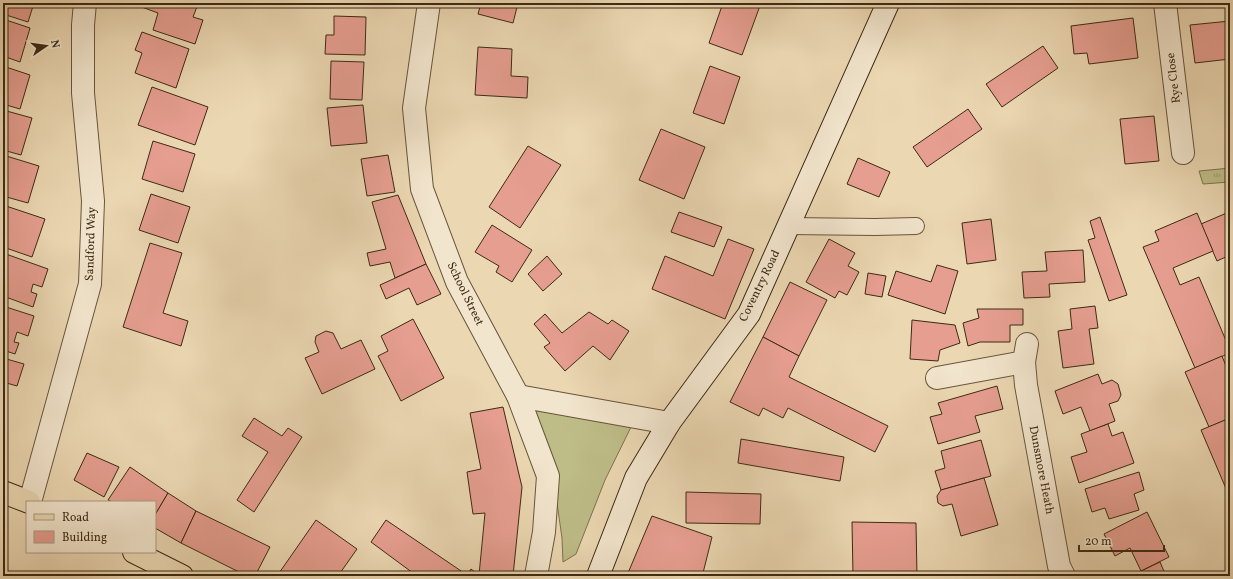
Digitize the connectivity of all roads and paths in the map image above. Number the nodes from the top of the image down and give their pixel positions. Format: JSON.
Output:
{"nodes":[{"id":1,"x":85,"y":3,"type":"edge"},
{"id":2,"x":429,"y":3,"type":"edge"},
{"id":3,"x":888,"y":3,"type":"edge"},
{"id":4,"x":1165,"y":3,"type":"edge"},
{"id":5,"x":1183,"y":153,"type":"dead end"},
{"id":6,"x":788,"y":226,"type":"junction"},
{"id":7,"x":916,"y":226,"type":"dead end"},
{"id":8,"x":937,"y":378,"type":"dead end"},
{"id":9,"x":518,"y":396,"type":"junction"},
{"id":10,"x":669,"y":423,"type":"junction"},
{"id":11,"x":3,"y":492,"type":"edge"},
{"id":12,"x":27,"y":501,"type":"edge"},
{"id":13,"x":30,"y":501,"type":"edge"},
{"id":14,"x":136,"y":553,"type":"edge"},
{"id":15,"x":182,"y":576,"type":"edge"},
{"id":16,"x":536,"y":576,"type":"edge"},
{"id":17,"x":598,"y":576,"type":"edge"},
{"id":18,"x":1064,"y":576,"type":"edge"}],
"edges":[{"from":1,"to":13,"type":"street","name":"Sandford Way"},
{"from":2,"to":9,"type":"street","name":"School Street"},
{"from":3,"to":6,"type":"street","name":"Coventry Road"},
{"from":4,"to":5,"type":"street","name":"Rye Close"},
{"from":6,"to":7,"type":"lane"},
{"from":6,"to":10,"type":"street","name":"Coventry Road"},
{"from":8,"to":18,"type":"street","name":"Dunsmore Heath"},
{"from":9,"to":10,"type":"street"},
{"from":9,"to":16,"type":"street","name":"School Street"},
{"from":10,"to":17,"type":"street","name":"Coventry Road"},
{"from":11,"to":12,"type":"main road"},
{"from":14,"to":15,"type":"main road"}]}
